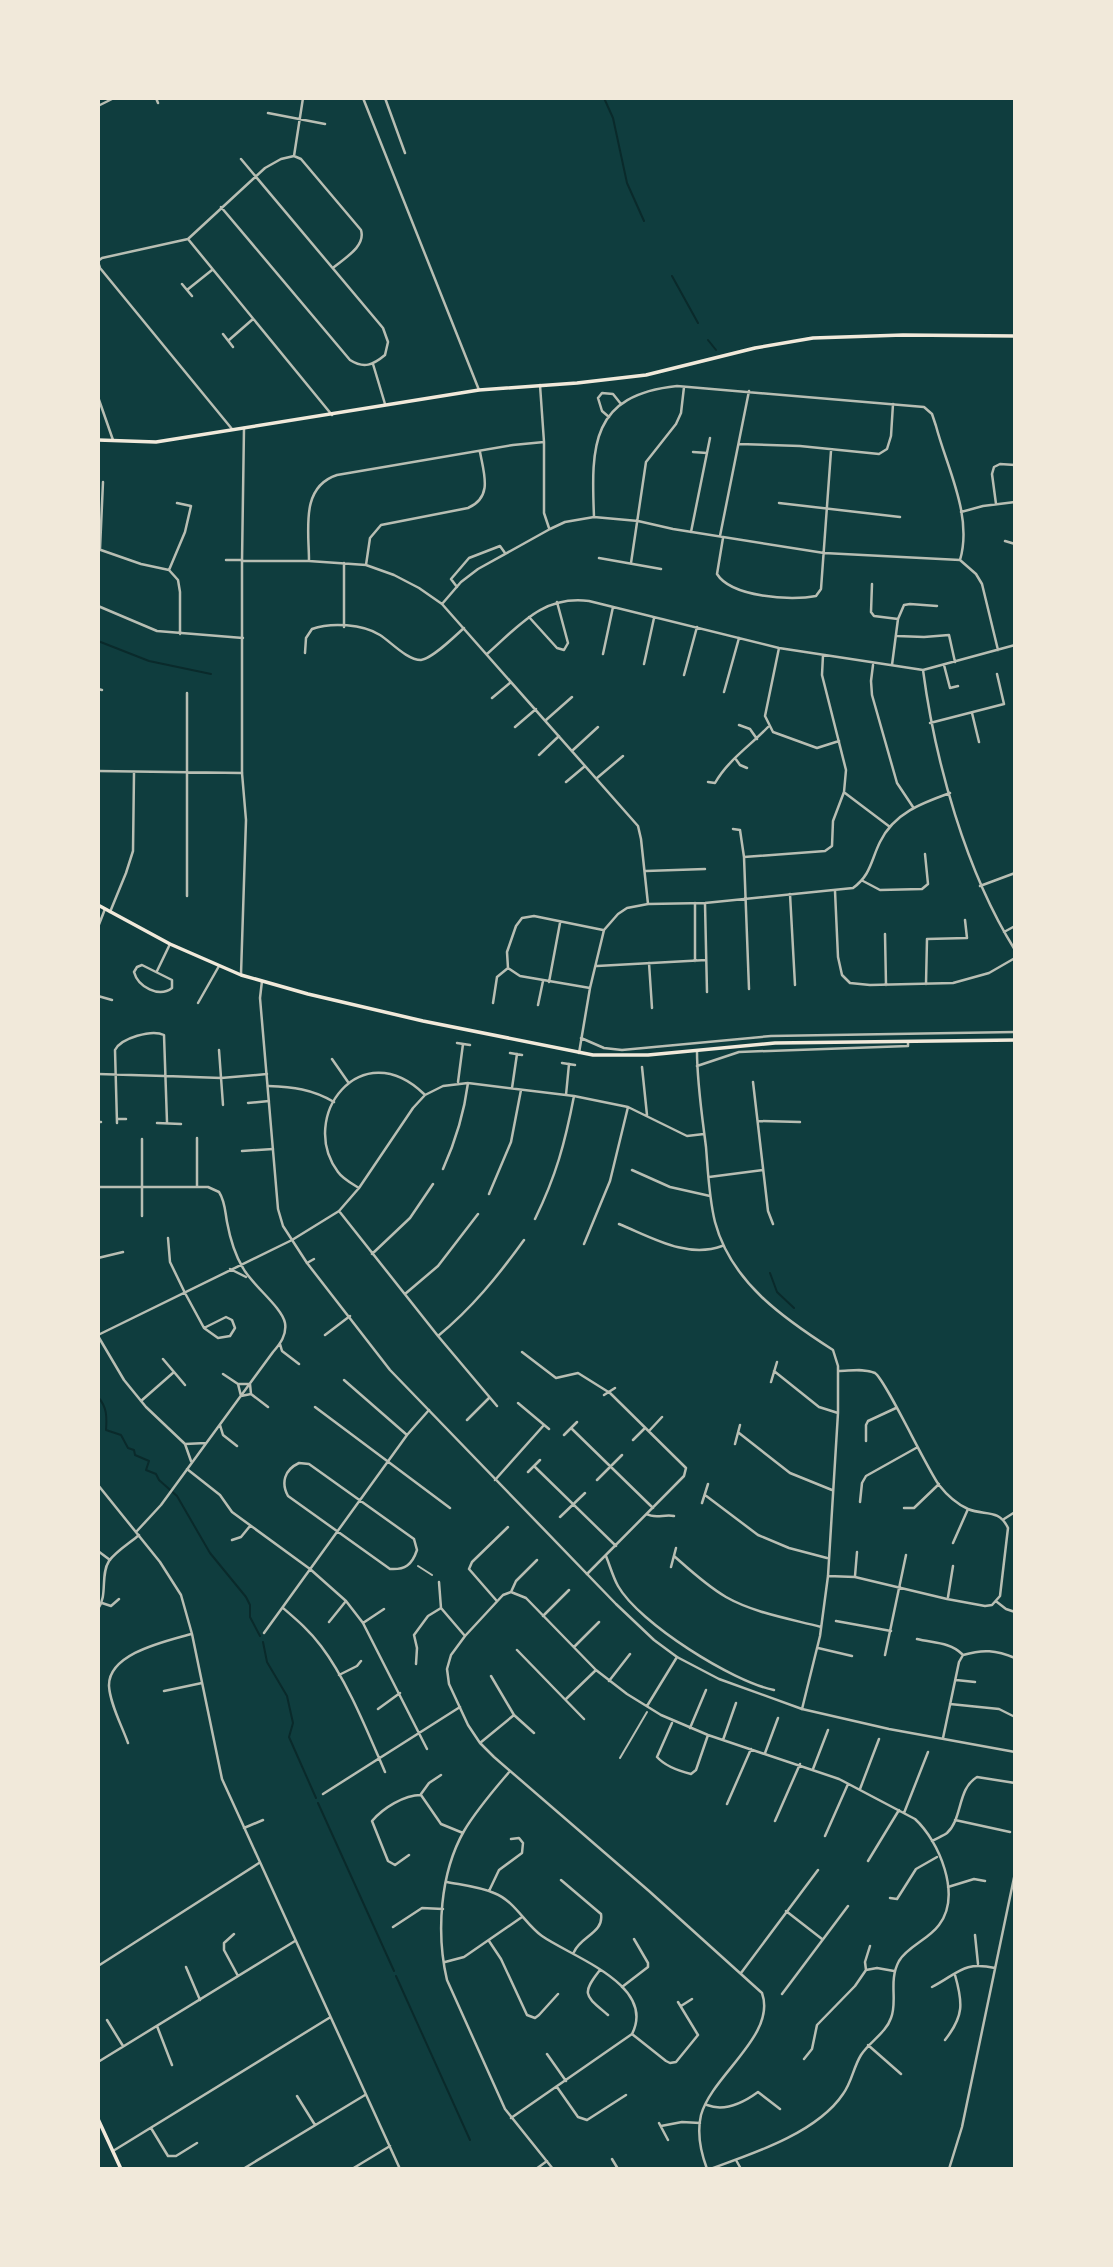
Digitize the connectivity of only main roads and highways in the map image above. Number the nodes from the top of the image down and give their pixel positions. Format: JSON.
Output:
{"nodes":[{"id":1,"x":1015,"y":337,"type":"edge"},
{"id":2,"x":98,"y":440,"type":"edge"},
{"id":3,"x":98,"y":905,"type":"edge"},
{"id":4,"x":1015,"y":1040,"type":"edge"},
{"id":5,"x":98,"y":2119,"type":"edge"},
{"id":6,"x":121,"y":2169,"type":"edge"}],
"edges":[{"from":1,"to":2,"type":"main road"},
{"from":3,"to":4,"type":"main road"},
{"from":5,"to":6,"type":"main road"}]}
